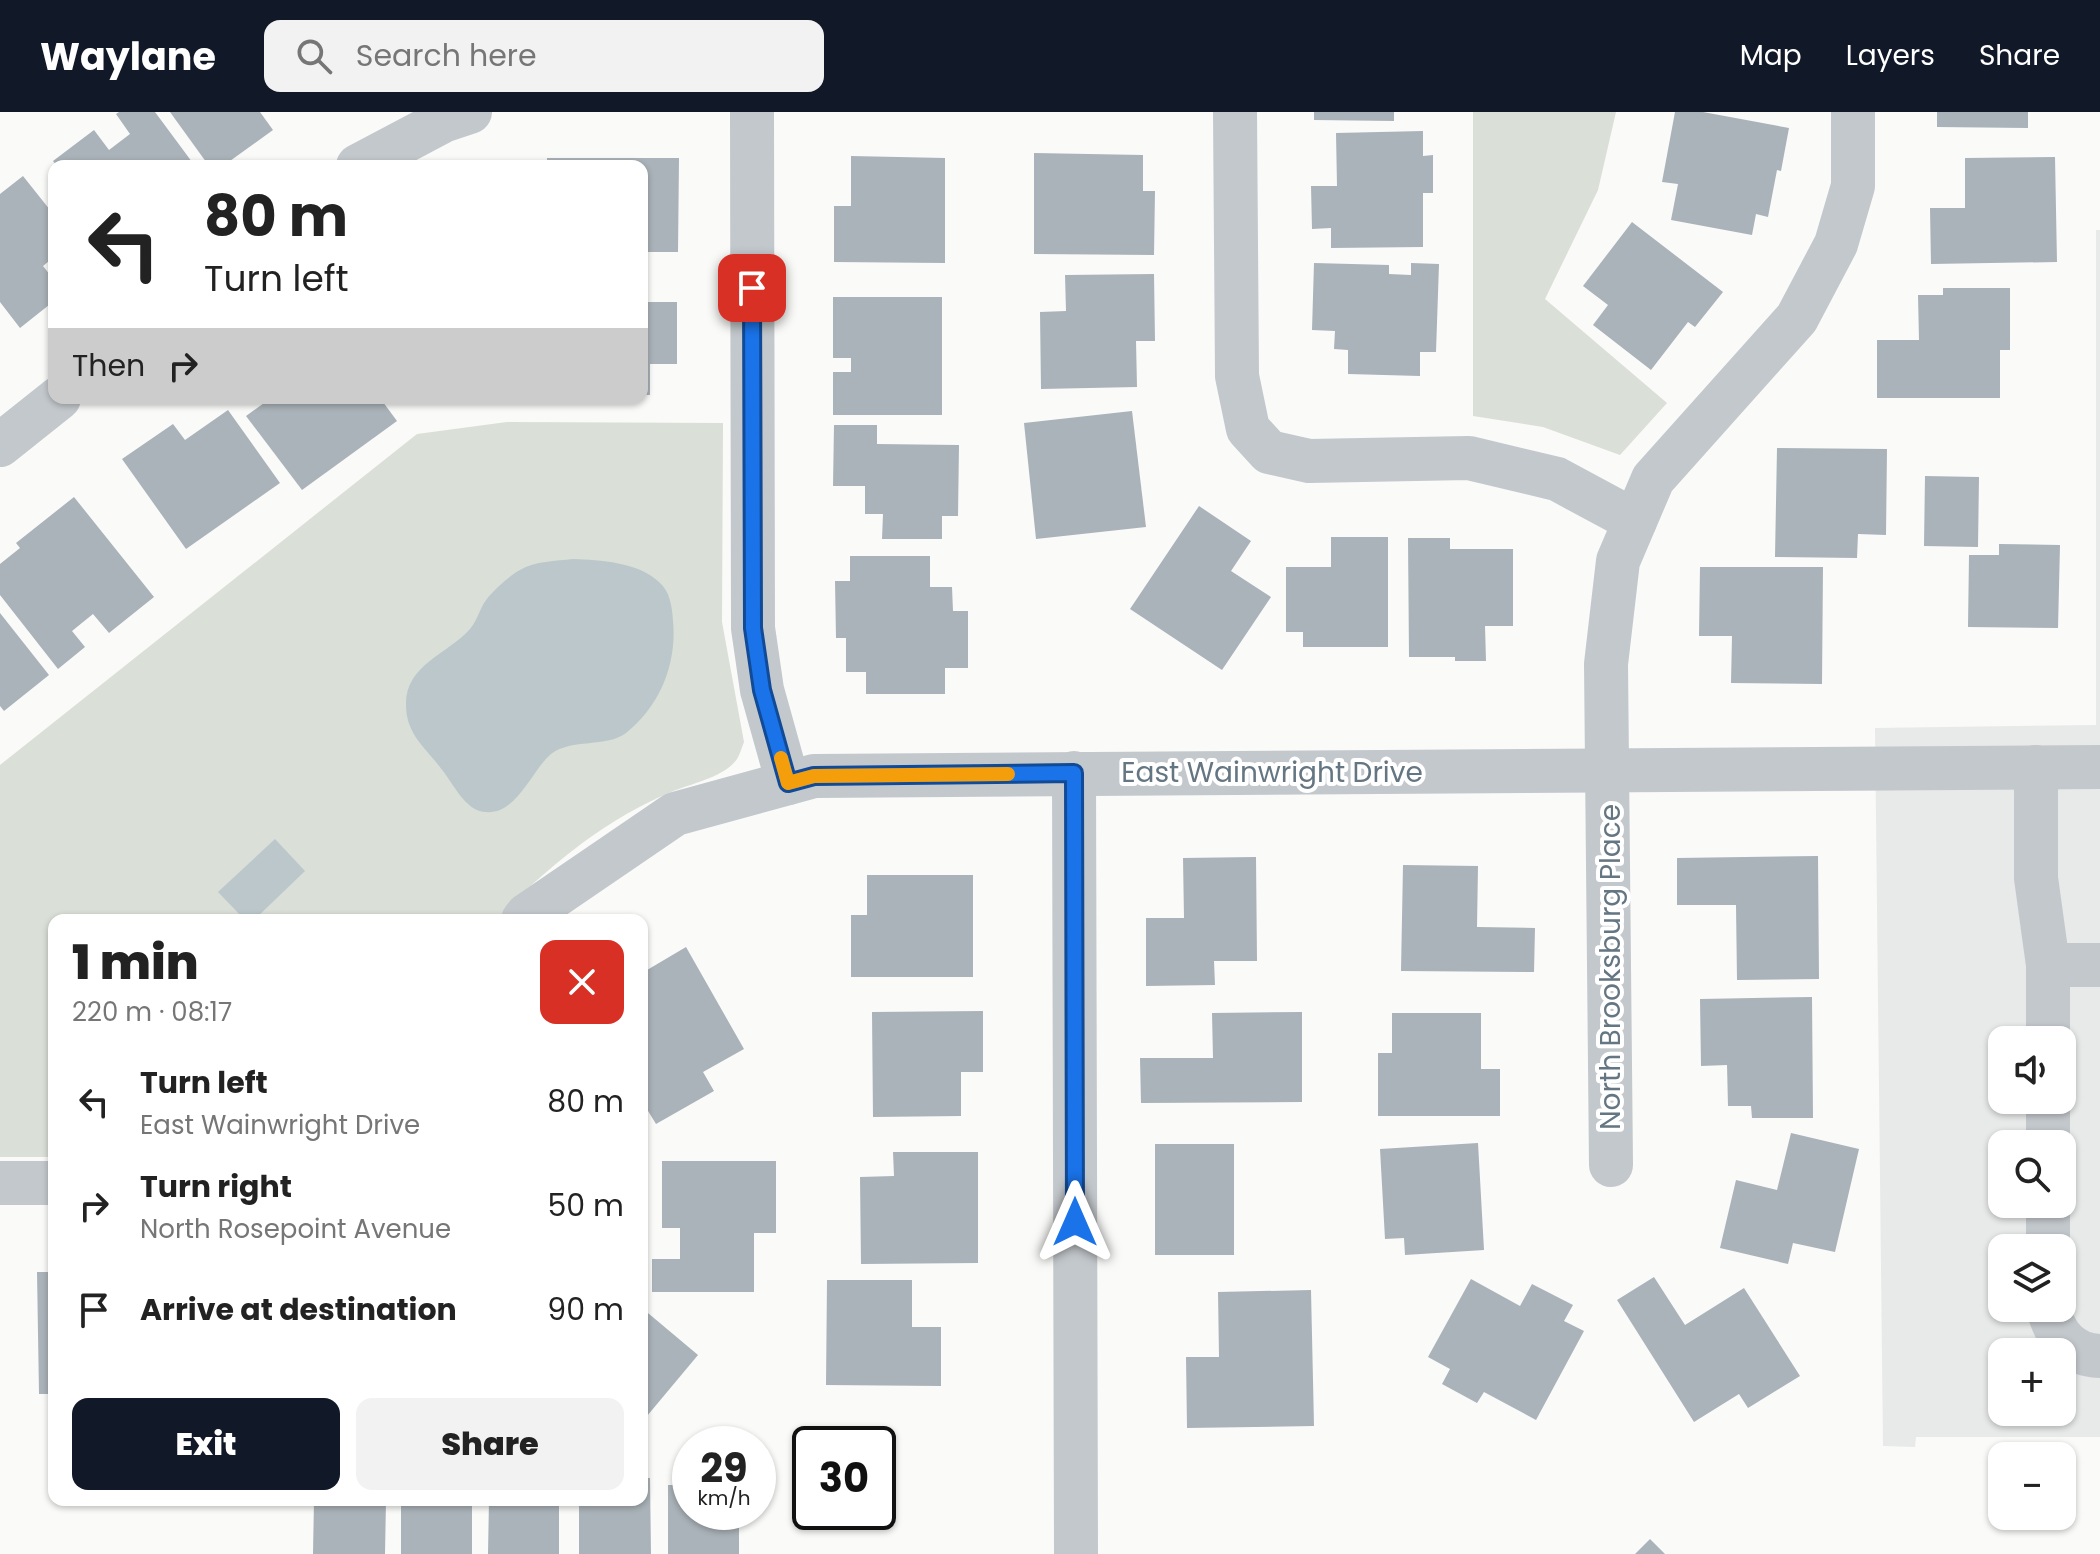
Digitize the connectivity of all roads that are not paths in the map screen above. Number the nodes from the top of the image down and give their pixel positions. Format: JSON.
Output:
{"nodes":[{"id":1,"x":470,"y":112,"type":"edge"},
{"id":2,"x":752,"y":112,"type":"edge"},
{"id":3,"x":1235,"y":112,"type":"edge"},
{"id":4,"x":1853,"y":112,"type":"edge"},
{"id":5,"x":369,"y":160,"type":"edge"},
{"id":6,"x":51,"y":404,"type":"edge"},
{"id":7,"x":0,"y":445,"type":"edge"},
{"id":8,"x":1635,"y":521,"type":"junction"},
{"id":9,"x":2036,"y":767,"type":"junction"},
{"id":10,"x":2100,"y":767,"type":"edge"},
{"id":11,"x":1609,"y":769,"type":"junction"},
{"id":12,"x":1074,"y":773,"type":"junction"},
{"id":13,"x":788,"y":783,"type":"junction"},
{"id":14,"x":532,"y":914,"type":"edge"},
{"id":15,"x":2048,"y":965,"type":"junction"},
{"id":16,"x":2100,"y":965,"type":"edge"},
{"id":17,"x":2048,"y":1026,"type":"edge"},
{"id":18,"x":1611,"y":1165,"type":"dead end"},
{"id":19,"x":0,"y":1183,"type":"edge"},
{"id":20,"x":48,"y":1183,"type":"edge"},
{"id":21,"x":2051,"y":1322,"type":"edge"},
{"id":22,"x":2100,"y":1356,"type":"edge"},
{"id":23,"x":1076,"y":1554,"type":"edge"}],
"edges":[{"from":1,"to":5,"type":"street"},
{"from":2,"to":13,"type":"street"},
{"from":3,"to":8,"type":"street"},
{"from":4,"to":8,"type":"street","name":"North Brooksburg Place"},
{"from":6,"to":7,"type":"street"},
{"from":8,"to":11,"type":"street","name":"North Brooksburg Place"},
{"from":9,"to":10,"type":"street","name":"East Wainwright Drive"},
{"from":9,"to":11,"type":"street","name":"East Wainwright Drive"},
{"from":9,"to":15,"type":"street"},
{"from":11,"to":12,"type":"street","name":"East Wainwright Drive"},
{"from":11,"to":18,"type":"street","name":"North Brooksburg Place"},
{"from":12,"to":13,"type":"street","name":"East Wainwright Drive"},
{"from":12,"to":23,"type":"street"},
{"from":13,"to":14,"type":"street","name":"East Wainwright Drive"},
{"from":15,"to":16,"type":"street"},
{"from":15,"to":17,"type":"street"},
{"from":19,"to":20,"type":"street"},
{"from":21,"to":22,"type":"street"}]}
